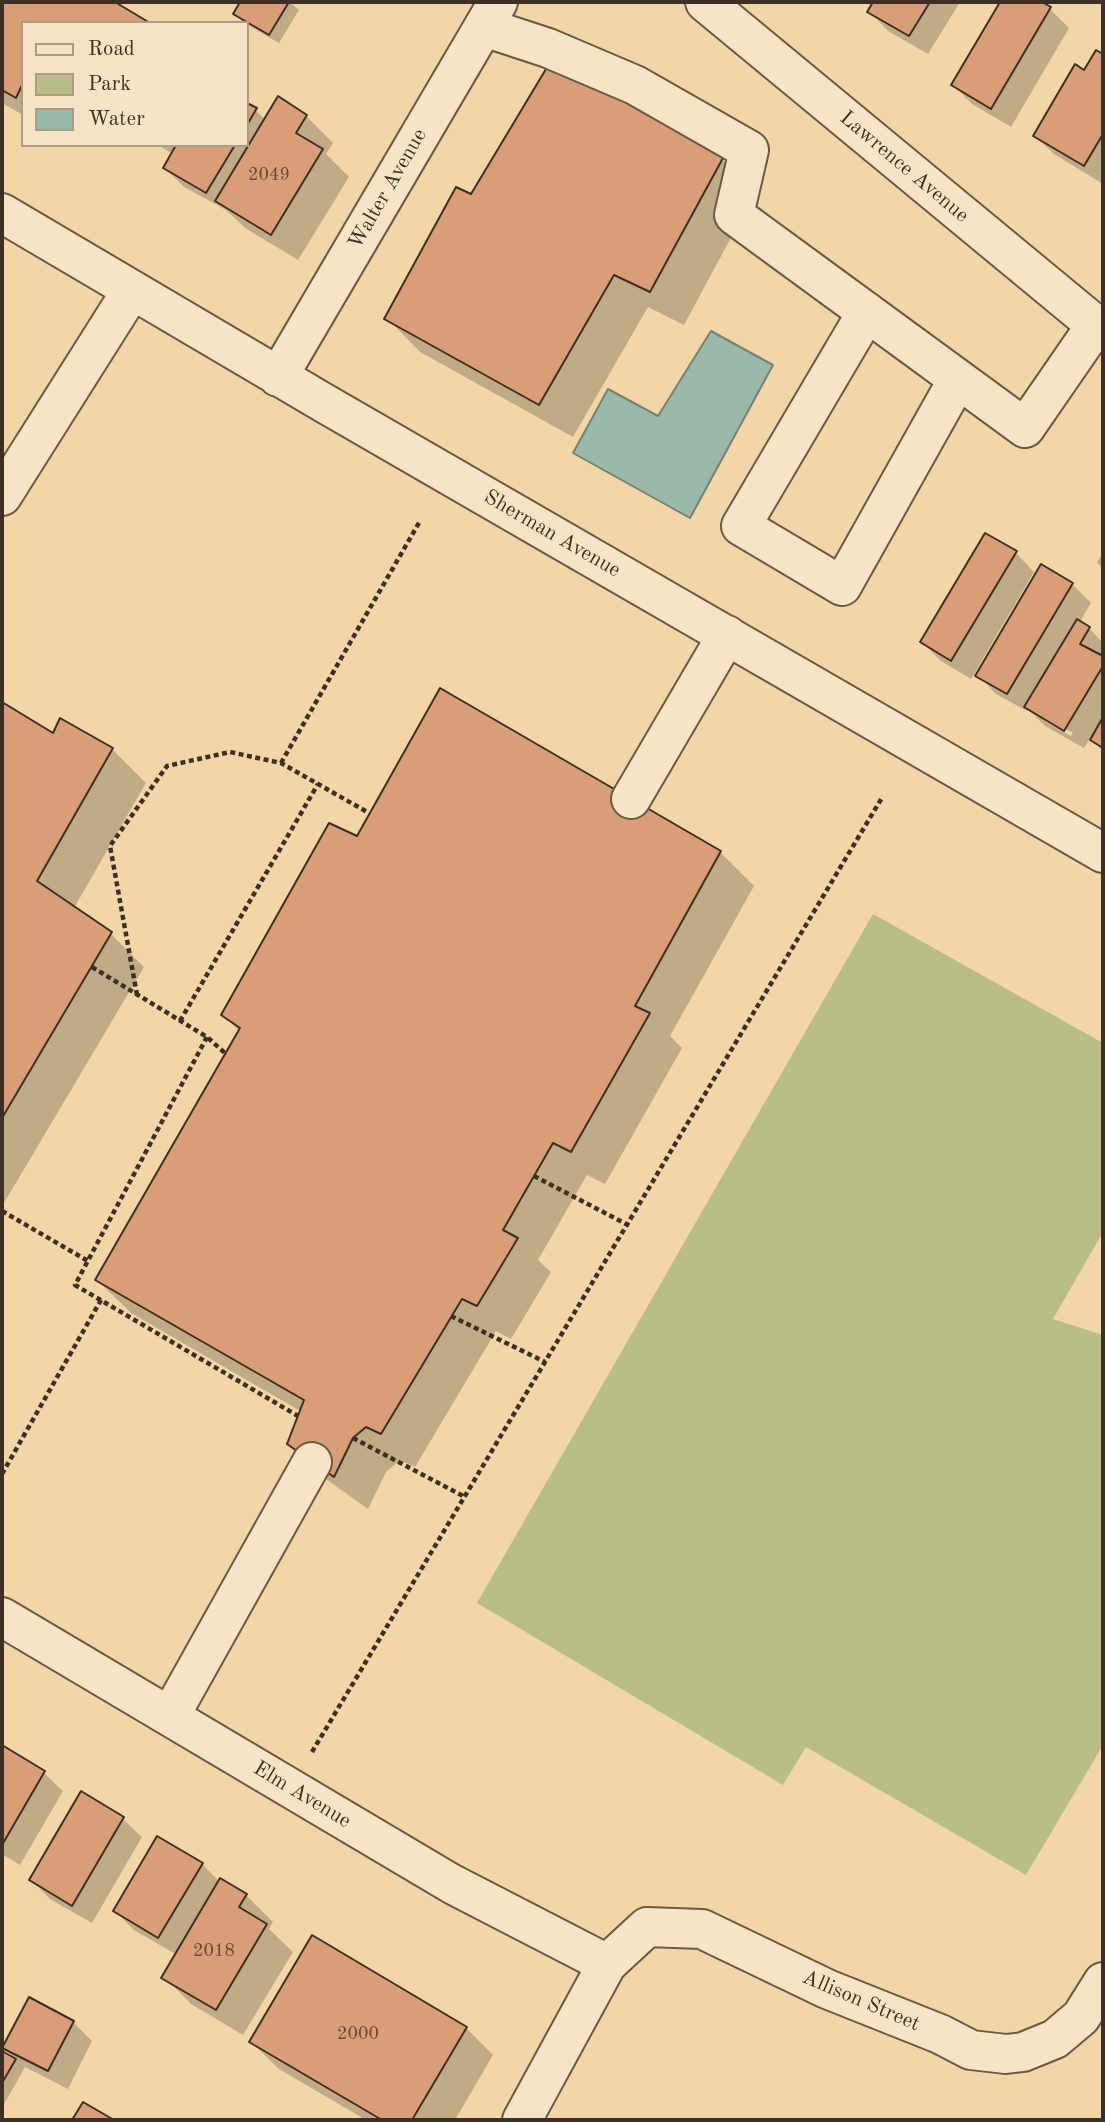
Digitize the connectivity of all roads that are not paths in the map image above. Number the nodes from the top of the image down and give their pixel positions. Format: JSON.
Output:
{"nodes":[{"id":1,"x":705,"y":2,"type":"edge"},
{"id":2,"x":491,"y":14,"type":"edge"},
{"id":3,"x":2,"y":213,"type":"edge"},
{"id":4,"x":132,"y":290,"type":"junction"},
{"id":5,"x":867,"y":312,"type":"junction"},
{"id":6,"x":1099,"y":328,"type":"edge"},
{"id":7,"x":278,"y":377,"type":"junction"},
{"id":8,"x":958,"y":379,"type":"junction"},
{"id":9,"x":2,"y":496,"type":"edge"},
{"id":10,"x":727,"y":635,"type":"junction"},
{"id":11,"x":631,"y":799,"type":"dead end"},
{"id":12,"x":1103,"y":853,"type":"edge"},
{"id":13,"x":312,"y":1462,"type":"dead end"},
{"id":14,"x":2,"y":1617,"type":"edge"},
{"id":15,"x":170,"y":1716,"type":"junction"},
{"id":16,"x":607,"y":1964,"type":"junction"},
{"id":17,"x":1103,"y":1982,"type":"edge"},
{"id":18,"x":522,"y":2120,"type":"edge"}],
"edges":[{"from":1,"to":6,"type":"street","name":"Lawrence Avenue"},
{"from":2,"to":5,"type":"street"},
{"from":2,"to":7,"type":"street","name":"Walter Avenue"},
{"from":3,"to":4,"type":"street","name":"Sherman Avenue"},
{"from":4,"to":7,"type":"street","name":"Sherman Avenue"},
{"from":4,"to":9,"type":"street"},
{"from":5,"to":8,"type":"street"},
{"from":5,"to":8,"type":"street"},
{"from":6,"to":8,"type":"street"},
{"from":7,"to":10,"type":"street","name":"Sherman Avenue"},
{"from":10,"to":11,"type":"street"},
{"from":10,"to":12,"type":"street","name":"Sherman Avenue"},
{"from":13,"to":15,"type":"street"},
{"from":14,"to":15,"type":"street","name":"Elm Avenue"},
{"from":15,"to":16,"type":"street","name":"Elm Avenue"},
{"from":16,"to":17,"type":"street","name":"Allison Street"},
{"from":16,"to":18,"type":"street","name":"Allison Street"}]}
